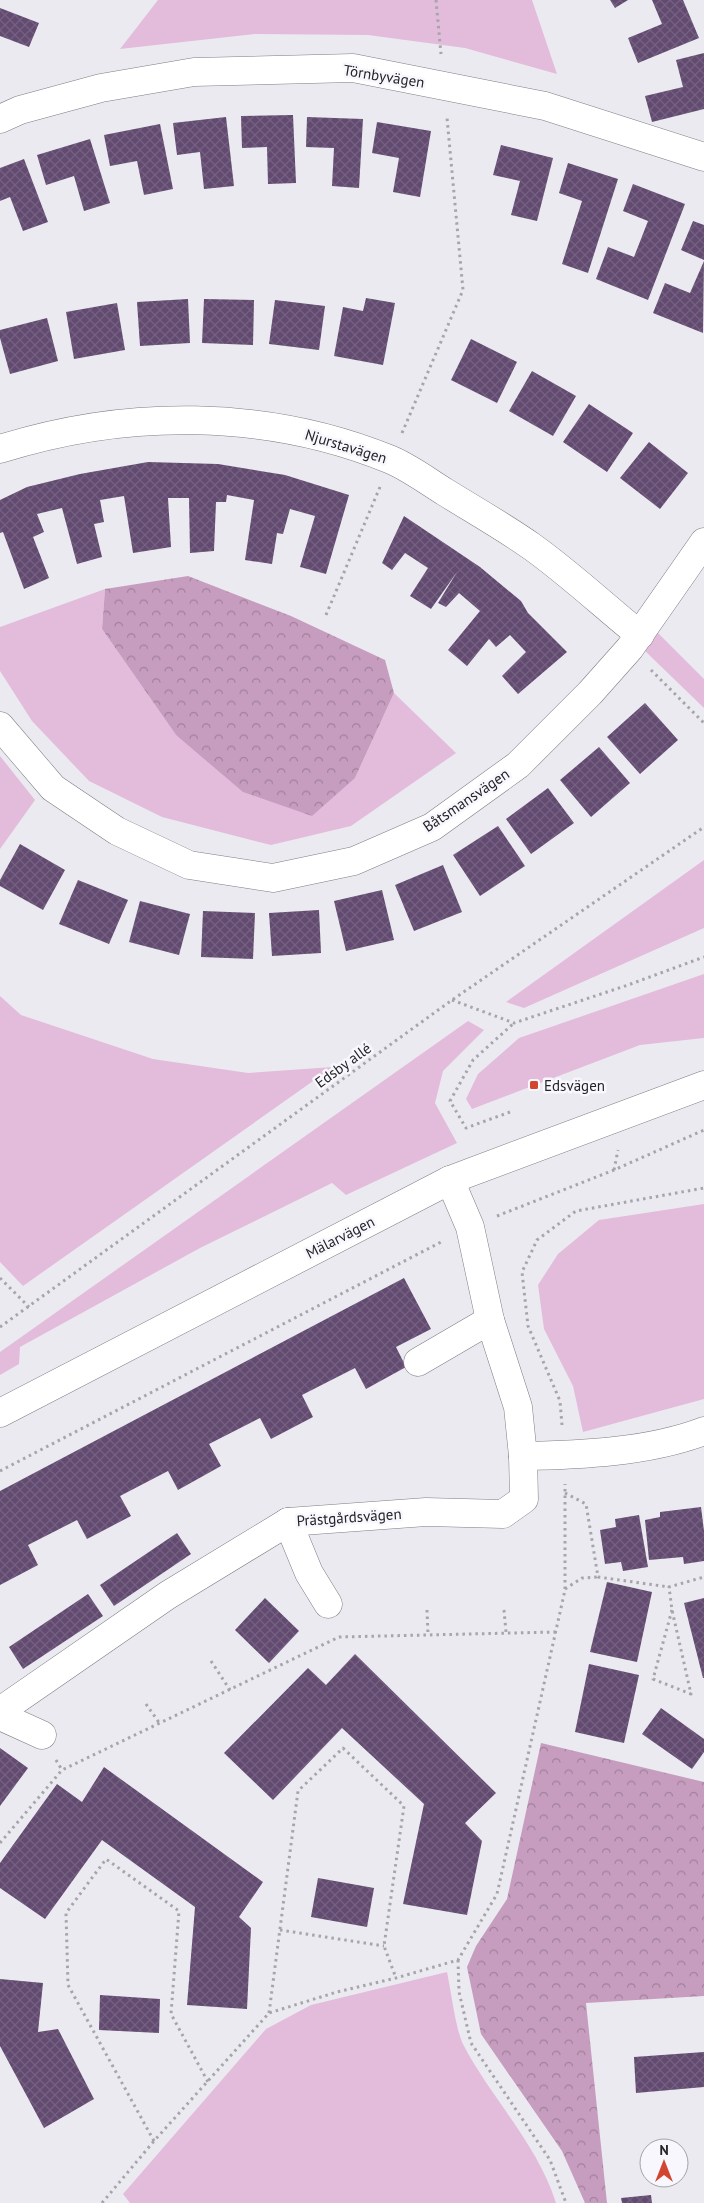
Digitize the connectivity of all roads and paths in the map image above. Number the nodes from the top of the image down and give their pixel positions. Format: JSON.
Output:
{"nodes":[{"id":1,"x":436,"y":0,"type":"edge"},
{"id":2,"x":444,"y":86,"type":"junction"},
{"id":3,"x":0,"y":119,"type":"edge"},
{"id":4,"x":704,"y":157,"type":"edge"},
{"id":5,"x":0,"y":449,"type":"edge"},
{"id":6,"x":391,"y":460,"type":"junction"},
{"id":7,"x":704,"y":542,"type":"edge"},
{"id":8,"x":326,"y":615,"type":"dead end"},
{"id":9,"x":635,"y":642,"type":"junction"},
{"id":10,"x":704,"y":723,"type":"edge"},
{"id":11,"x":0,"y":726,"type":"edge"},
{"id":12,"x":704,"y":827,"type":"edge"},
{"id":13,"x":704,"y":956,"type":"edge"},
{"id":14,"x":452,"y":1000,"type":"junction"},
{"id":15,"x":514,"y":1023,"type":"junction"},
{"id":16,"x":700,"y":1085,"type":"edge"},
{"id":17,"x":510,"y":1112,"type":"dead end"},
{"id":18,"x":704,"y":1130,"type":"edge"},
{"id":19,"x":619,"y":1144,"type":"dead end"},
{"id":20,"x":614,"y":1170,"type":"junction"},
{"id":21,"x":450,"y":1180,"type":"junction"},
{"id":22,"x":704,"y":1188,"type":"edge"},
{"id":23,"x":470,"y":1227,"type":"junction"},
{"id":24,"x":0,"y":1278,"type":"edge"},
{"id":25,"x":30,"y":1307,"type":"junction"},
{"id":26,"x":490,"y":1320,"type":"junction"},
{"id":27,"x":0,"y":1327,"type":"edge"},
{"id":28,"x":418,"y":1362,"type":"dead end"},
{"id":29,"x":0,"y":1413,"type":"edge"},
{"id":30,"x":704,"y":1431,"type":"edge"},
{"id":31,"x":523,"y":1456,"type":"junction"},
{"id":32,"x":565,"y":1456,"type":"junction"},
{"id":33,"x":0,"y":1471,"type":"edge"},
{"id":34,"x":565,"y":1493,"type":"junction"},
{"id":35,"x":288,"y":1522,"type":"junction"},
{"id":36,"x":598,"y":1577,"type":"junction"},
{"id":37,"x":704,"y":1577,"type":"edge"},
{"id":38,"x":669,"y":1587,"type":"junction"},
{"id":39,"x":565,"y":1590,"type":"junction"},
{"id":40,"x":328,"y":1604,"type":"dead end"},
{"id":41,"x":427,"y":1610,"type":"dead end"},
{"id":42,"x":504,"y":1610,"type":"dead end"},
{"id":43,"x":672,"y":1610,"type":"junction"},
{"id":44,"x":506,"y":1632,"type":"junction"},
{"id":45,"x":556,"y":1632,"type":"junction"},
{"id":46,"x":428,"y":1634,"type":"junction"},
{"id":47,"x":211,"y":1660,"type":"dead end"},
{"id":48,"x":230,"y":1690,"type":"junction"},
{"id":49,"x":146,"y":1704,"type":"dead end"},
{"id":50,"x":0,"y":1711,"type":"edge"},
{"id":51,"x":0,"y":1716,"type":"edge"},
{"id":52,"x":160,"y":1724,"type":"junction"},
{"id":53,"x":42,"y":1735,"type":"dead end"},
{"id":54,"x":0,"y":1843,"type":"edge"},
{"id":55,"x":280,"y":1930,"type":"junction"},
{"id":56,"x":384,"y":1946,"type":"junction"},
{"id":57,"x":458,"y":1960,"type":"junction"},
{"id":58,"x":396,"y":1978,"type":"junction"},
{"id":59,"x":269,"y":2013,"type":"junction"},
{"id":60,"x":208,"y":2082,"type":"junction"},
{"id":61,"x":154,"y":2141,"type":"junction"},
{"id":62,"x":102,"y":2203,"type":"edge"},
{"id":63,"x":566,"y":2203,"type":"edge"}],
"edges":[{"from":1,"to":2,"type":"path"},
{"from":2,"to":3,"type":"street","name":"Törnbyvägen"},
{"from":2,"to":4,"type":"street","name":"Törnbyvägen"},
{"from":2,"to":6,"type":"path"},
{"from":5,"to":6,"type":"street","name":"Njurstavägen"},
{"from":6,"to":8,"type":"path"},
{"from":6,"to":9,"type":"street","name":"Njurstavägen"},
{"from":7,"to":9,"type":"street","name":"Båtsmansvägen"},
{"from":9,"to":10,"type":"path"},
{"from":9,"to":11,"type":"street","name":"Båtsmansvägen"},
{"from":12,"to":14,"type":"path","name":"Edsby allé"},
{"from":13,"to":15,"type":"path"},
{"from":14,"to":15,"type":"path"},
{"from":14,"to":25,"type":"path","name":"Edsby allé"},
{"from":15,"to":17,"type":"path"},
{"from":16,"to":21,"type":"street","name":"Mälarvägen"},
{"from":18,"to":20,"type":"path"},
{"from":19,"to":20,"type":"path"},
{"from":20,"to":23,"type":"path"},
{"from":21,"to":23,"type":"street"},
{"from":21,"to":29,"type":"street","name":"Mälarvägen"},
{"from":22,"to":32,"type":"path"},
{"from":23,"to":26,"type":"street"},
{"from":23,"to":33,"type":"path"},
{"from":24,"to":25,"type":"path"},
{"from":25,"to":27,"type":"path","name":"Edsby allé"},
{"from":26,"to":28,"type":"street"},
{"from":26,"to":31,"type":"street"},
{"from":30,"to":32,"type":"street"},
{"from":31,"to":32,"type":"street"},
{"from":31,"to":35,"type":"street","name":"Prästgårdsvägen"},
{"from":32,"to":34,"type":"path"},
{"from":34,"to":36,"type":"path"},
{"from":34,"to":39,"type":"path"},
{"from":35,"to":40,"type":"street"},
{"from":35,"to":50,"type":"street","name":"Prästgårdsvägen"},
{"from":36,"to":38,"type":"path"},
{"from":36,"to":39,"type":"path"},
{"from":37,"to":38,"type":"path"},
{"from":38,"to":43,"type":"path"},
{"from":39,"to":45,"type":"path"},
{"from":41,"to":46,"type":"path"},
{"from":42,"to":44,"type":"path"},
{"from":43,"to":43,"type":"path"},
{"from":44,"to":45,"type":"path"},
{"from":44,"to":46,"type":"path"},
{"from":45,"to":57,"type":"path"},
{"from":46,"to":48,"type":"path"},
{"from":47,"to":48,"type":"path"},
{"from":48,"to":52,"type":"path"},
{"from":49,"to":52,"type":"path"},
{"from":51,"to":53,"type":"street"},
{"from":52,"to":54,"type":"path"},
{"from":55,"to":56,"type":"path"},
{"from":55,"to":56,"type":"path"},
{"from":55,"to":59,"type":"path"},
{"from":56,"to":58,"type":"path"},
{"from":57,"to":58,"type":"path"},
{"from":57,"to":63,"type":"path"},
{"from":58,"to":59,"type":"path"},
{"from":59,"to":60,"type":"path"},
{"from":60,"to":61,"type":"path"},
{"from":60,"to":61,"type":"path"},
{"from":61,"to":62,"type":"path"}]}
